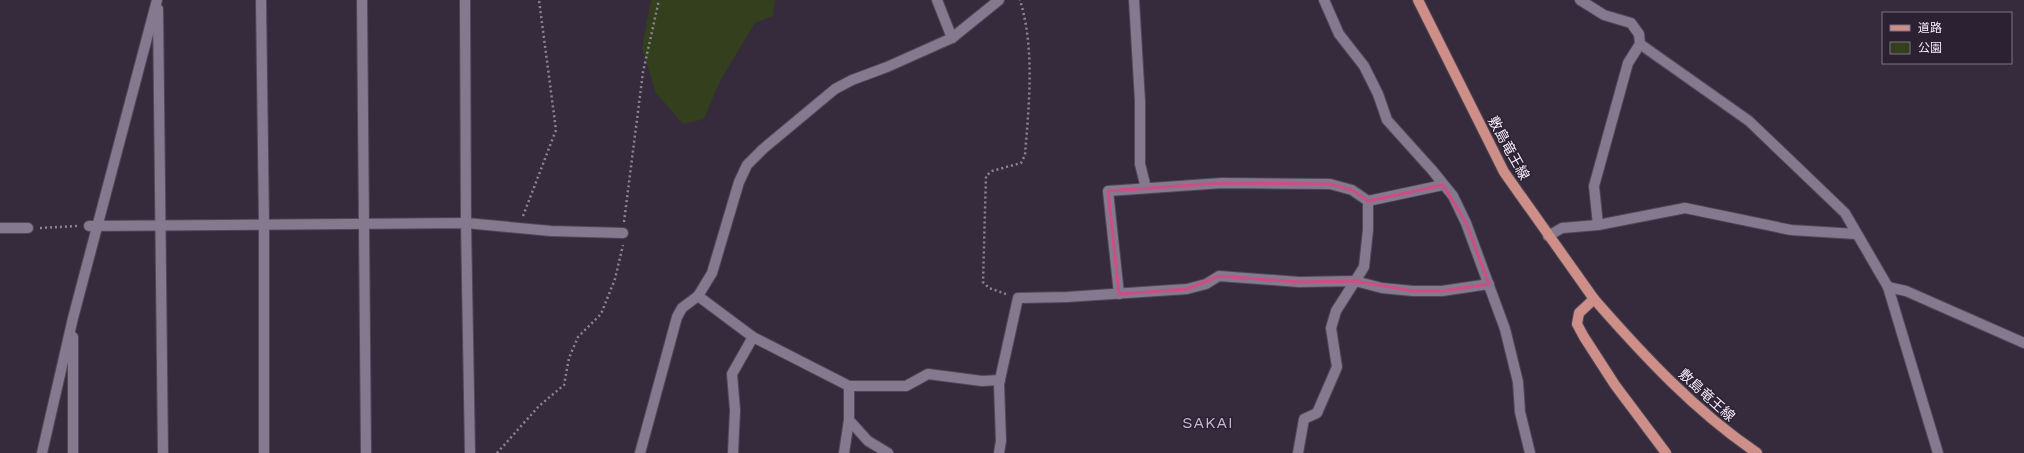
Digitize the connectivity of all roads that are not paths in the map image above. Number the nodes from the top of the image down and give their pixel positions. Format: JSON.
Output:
{"nodes":[{"id":1,"x":157,"y":0,"type":"edge"},
{"id":2,"x":261,"y":0,"type":"edge"},
{"id":3,"x":362,"y":0,"type":"edge"},
{"id":4,"x":465,"y":0,"type":"edge"},
{"id":5,"x":937,"y":0,"type":"edge"},
{"id":6,"x":999,"y":0,"type":"edge"},
{"id":7,"x":1134,"y":0,"type":"edge"},
{"id":8,"x":1324,"y":0,"type":"edge"},
{"id":9,"x":1418,"y":0,"type":"edge"},
{"id":10,"x":1580,"y":0,"type":"edge"},
{"id":11,"x":952,"y":38,"type":"junction"},
{"id":12,"x":1640,"y":44,"type":"junction"},
{"id":13,"x":1443,"y":184,"type":"junction"},
{"id":14,"x":1146,"y":188,"type":"junction"},
{"id":15,"x":1368,"y":201,"type":"junction"},
{"id":16,"x":364,"y":223,"type":"junction"},
{"id":17,"x":466,"y":223,"type":"junction"},
{"id":18,"x":160,"y":224,"type":"junction"},
{"id":19,"x":264,"y":224,"type":"junction"},
{"id":20,"x":1598,"y":225,"type":"junction"},
{"id":21,"x":93,"y":226,"type":"junction"},
{"id":22,"x":0,"y":228,"type":"edge"},
{"id":23,"x":28,"y":228,"type":"road end"},
{"id":24,"x":623,"y":233,"type":"dead end"},
{"id":25,"x":1856,"y":234,"type":"junction"},
{"id":26,"x":1548,"y":236,"type":"junction"},
{"id":27,"x":1355,"y":282,"type":"junction"},
{"id":28,"x":1489,"y":284,"type":"junction"},
{"id":29,"x":1888,"y":287,"type":"junction"},
{"id":30,"x":1119,"y":294,"type":"junction"},
{"id":31,"x":698,"y":296,"type":"junction"},
{"id":32,"x":1594,"y":299,"type":"junction"},
{"id":33,"x":73,"y":318,"type":"junction"},
{"id":34,"x":753,"y":337,"type":"junction"},
{"id":35,"x":2024,"y":343,"type":"edge"},
{"id":36,"x":1000,"y":380,"type":"junction"},
{"id":37,"x":849,"y":386,"type":"junction"},
{"id":38,"x":849,"y":420,"type":"junction"},
{"id":39,"x":42,"y":453,"type":"edge"},
{"id":40,"x":73,"y":453,"type":"edge"},
{"id":41,"x":163,"y":453,"type":"edge"},
{"id":42,"x":264,"y":453,"type":"edge"},
{"id":43,"x":366,"y":453,"type":"edge"},
{"id":44,"x":470,"y":453,"type":"edge"},
{"id":45,"x":640,"y":453,"type":"edge"},
{"id":46,"x":733,"y":453,"type":"edge"},
{"id":47,"x":844,"y":453,"type":"edge"},
{"id":48,"x":888,"y":453,"type":"edge"},
{"id":49,"x":999,"y":453,"type":"edge"},
{"id":50,"x":1298,"y":453,"type":"edge"},
{"id":51,"x":1530,"y":453,"type":"edge"},
{"id":52,"x":1666,"y":453,"type":"edge"},
{"id":53,"x":1757,"y":453,"type":"edge"},
{"id":54,"x":1938,"y":453,"type":"edge"}],
"edges":[{"from":1,"to":18,"type":"street"},
{"from":1,"to":21,"type":"street"},
{"from":2,"to":19,"type":"street"},
{"from":3,"to":16,"type":"street"},
{"from":4,"to":17,"type":"street"},
{"from":5,"to":11,"type":"street"},
{"from":6,"to":11,"type":"street"},
{"from":7,"to":14,"type":"street"},
{"from":8,"to":13,"type":"street"},
{"from":9,"to":26,"type":"main road","name":"敷島竜王線"},
{"from":10,"to":12,"type":"street"},
{"from":11,"to":31,"type":"street"},
{"from":12,"to":20,"type":"street"},
{"from":12,"to":25,"type":"street"},
{"from":13,"to":15,"type":"street"},
{"from":13,"to":28,"type":"street"},
{"from":14,"to":15,"type":"street"},
{"from":14,"to":30,"type":"street"},
{"from":15,"to":27,"type":"street"},
{"from":16,"to":17,"type":"street"},
{"from":16,"to":19,"type":"street"},
{"from":16,"to":43,"type":"street"},
{"from":17,"to":24,"type":"street"},
{"from":17,"to":44,"type":"street"},
{"from":18,"to":19,"type":"street"},
{"from":18,"to":21,"type":"street"},
{"from":18,"to":41,"type":"street"},
{"from":19,"to":42,"type":"street"},
{"from":20,"to":25,"type":"street"},
{"from":20,"to":26,"type":"street"},
{"from":21,"to":33,"type":"street"},
{"from":22,"to":23,"type":"street"},
{"from":25,"to":29,"type":"street"},
{"from":26,"to":32,"type":"main road","name":"敷島竜王線"},
{"from":27,"to":28,"type":"street"},
{"from":27,"to":30,"type":"street"},
{"from":27,"to":50,"type":"street"},
{"from":28,"to":51,"type":"street"},
{"from":29,"to":35,"type":"street"},
{"from":29,"to":54,"type":"street"},
{"from":30,"to":36,"type":"street"},
{"from":31,"to":34,"type":"street"},
{"from":31,"to":45,"type":"street"},
{"from":32,"to":52,"type":"main road"},
{"from":32,"to":53,"type":"main road","name":"敷島竜王線"},
{"from":33,"to":39,"type":"street"},
{"from":33,"to":40,"type":"street"},
{"from":34,"to":37,"type":"street"},
{"from":34,"to":46,"type":"street"},
{"from":36,"to":37,"type":"street"},
{"from":36,"to":49,"type":"street"},
{"from":37,"to":38,"type":"street"},
{"from":38,"to":47,"type":"street"},
{"from":38,"to":48,"type":"street"}]}
